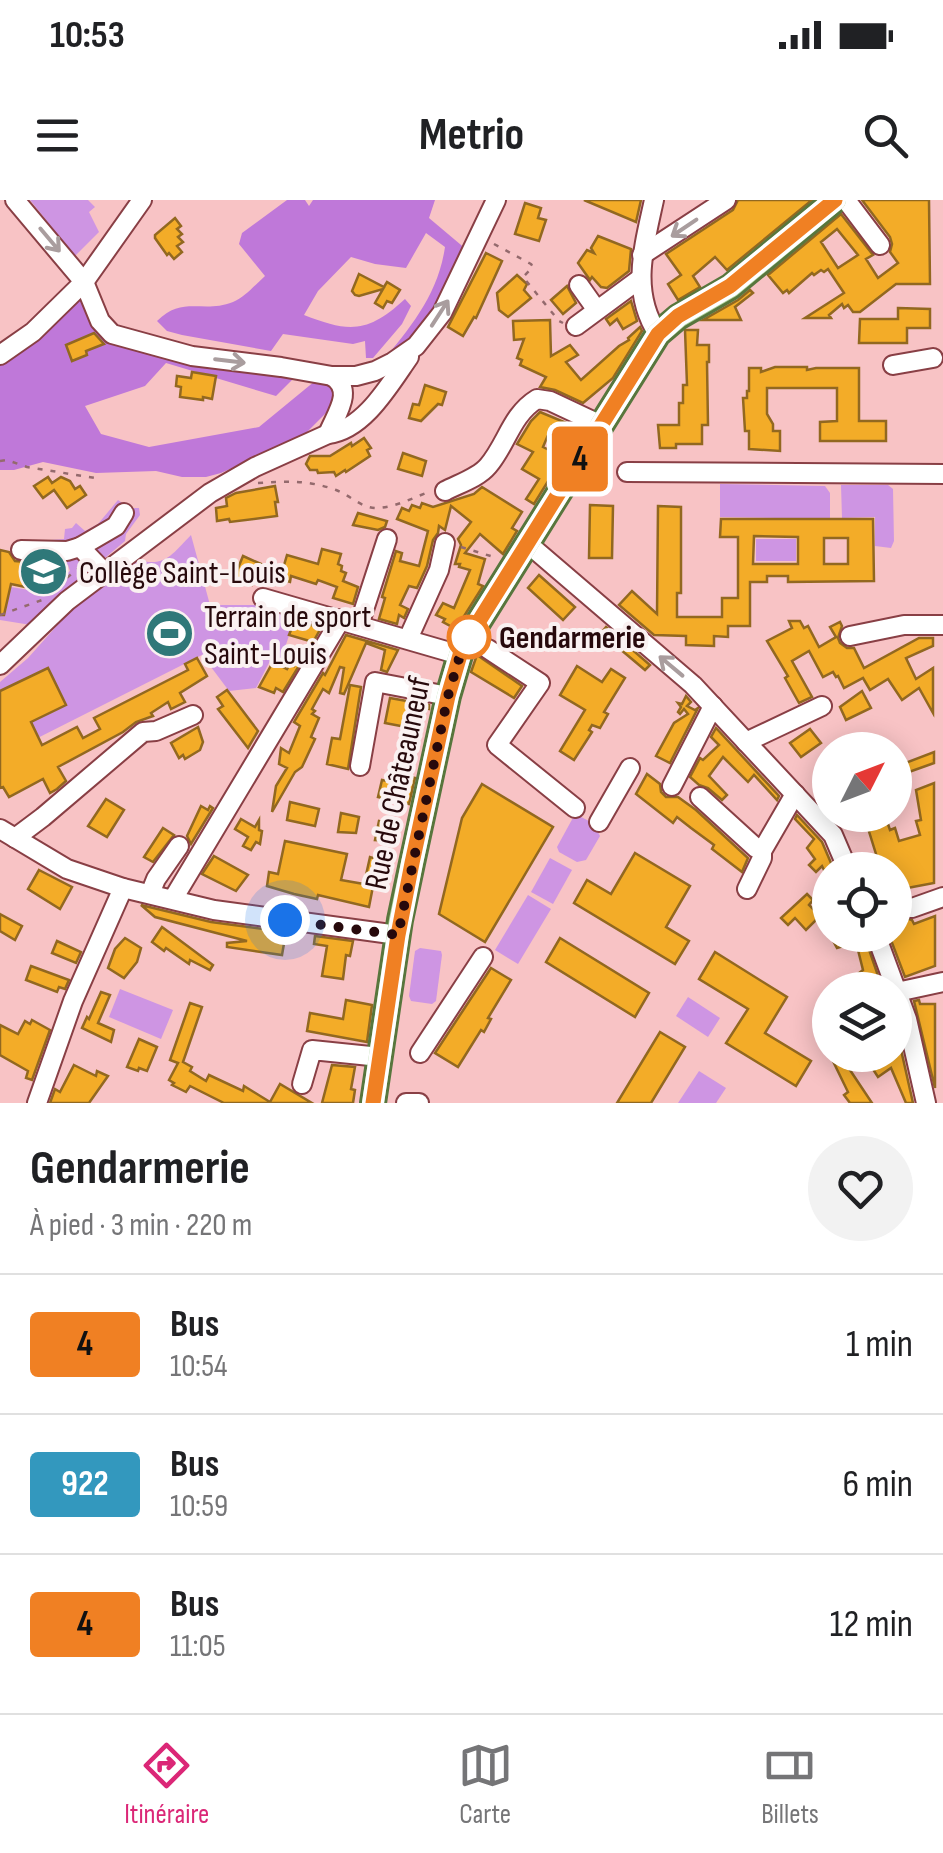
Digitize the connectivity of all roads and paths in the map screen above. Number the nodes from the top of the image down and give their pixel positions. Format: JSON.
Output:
{"nodes":[{"id":1,"x":15,"y":200,"type":"edge"},
{"id":2,"x":142,"y":200,"type":"edge"},
{"id":3,"x":496,"y":200,"type":"edge"},
{"id":4,"x":654,"y":200,"type":"edge"},
{"id":5,"x":726,"y":200,"type":"edge"},
{"id":6,"x":835,"y":200,"type":"edge"},
{"id":7,"x":846,"y":200,"type":"edge"},
{"id":8,"x":479,"y":237,"type":"junction"},
{"id":9,"x":880,"y":244,"type":"dead end"},
{"id":10,"x":642,"y":255,"type":"junction"},
{"id":11,"x":641,"y":278,"type":"junction"},
{"id":12,"x":84,"y":282,"type":"junction"},
{"id":13,"x":579,"y":285,"type":"dead end"},
{"id":14,"x":596,"y":309,"type":"junction"},
{"id":15,"x":576,"y":326,"type":"joint"},
{"id":16,"x":658,"y":334,"type":"junction"},
{"id":17,"x":416,"y":346,"type":"junction"},
{"id":18,"x":0,"y":355,"type":"edge"},
{"id":19,"x":933,"y":358,"type":"dead end"},
{"id":20,"x":893,"y":365,"type":"dead end"},
{"id":21,"x":332,"y":376,"type":"junction"},
{"id":22,"x":601,"y":425,"type":"junction"},
{"id":23,"x":328,"y":434,"type":"junction"},
{"id":24,"x":0,"y":461,"type":"edge"},
{"id":25,"x":628,"y":472,"type":"joint"},
{"id":26,"x":943,"y":474,"type":"edge"},
{"id":27,"x":96,"y":478,"type":"dead end"},
{"id":28,"x":582,"y":480,"type":"dead end"},
{"id":29,"x":250,"y":483,"type":"dead end"},
{"id":30,"x":444,"y":492,"type":"joint"},
{"id":31,"x":124,"y":512,"type":"dead end"},
{"id":32,"x":388,"y":538,"type":"dead end"},
{"id":33,"x":526,"y":542,"type":"junction"},
{"id":34,"x":445,"y":543,"type":"joint"},
{"id":35,"x":21,"y":550,"type":"dead end"},
{"id":36,"x":85,"y":552,"type":"junction"},
{"id":37,"x":491,"y":556,"type":"dead end"},
{"id":38,"x":104,"y":572,"type":"junction"},
{"id":39,"x":263,"y":598,"type":"dead end"},
{"id":40,"x":0,"y":615,"type":"edge"},
{"id":41,"x":350,"y":622,"type":"junction"},
{"id":42,"x":943,"y":625,"type":"edge"},
{"id":43,"x":850,"y":636,"type":"dead end"},
{"id":44,"x":408,"y":639,"type":"junction"},
{"id":45,"x":488,"y":649,"type":"dead end"},
{"id":46,"x":460,"y":655,"type":"junction"},
{"id":47,"x":0,"y":665,"type":"edge"},
{"id":48,"x":448,"y":696,"type":"junction"},
{"id":49,"x":713,"y":706,"type":"junction"},
{"id":50,"x":822,"y":706,"type":"dead end"},
{"id":51,"x":193,"y":715,"type":"dead end"},
{"id":52,"x":746,"y":742,"type":"junction"},
{"id":53,"x":360,"y":766,"type":"dead end"},
{"id":54,"x":630,"y":768,"type":"dead end"},
{"id":55,"x":672,"y":786,"type":"dead end"},
{"id":56,"x":795,"y":794,"type":"junction"},
{"id":57,"x":700,"y":797,"type":"dead end"},
{"id":58,"x":575,"y":808,"type":"dead end"},
{"id":59,"x":599,"y":822,"type":"dead end"},
{"id":60,"x":8,"y":833,"type":"edge"},
{"id":61,"x":178,"y":846,"type":"dead end"},
{"id":62,"x":762,"y":851,"type":"junction"},
{"id":63,"x":840,"y":852,"type":"edge"},
{"id":64,"x":124,"y":888,"type":"junction"},
{"id":65,"x":747,"y":890,"type":"dead end"},
{"id":66,"x":150,"y":894,"type":"junction"},
{"id":67,"x":943,"y":897,"type":"edge"},
{"id":68,"x":173,"y":899,"type":"junction"},
{"id":69,"x":912,"y":908,"type":"dead end"},
{"id":70,"x":398,"y":935,"type":"junction"},
{"id":71,"x":484,"y":956,"type":"dead end"},
{"id":72,"x":943,"y":982,"type":"edge"},
{"id":73,"x":912,"y":989,"type":"edge"},
{"id":74,"x":77,"y":991,"type":"junction"},
{"id":75,"x":71,"y":1033,"type":"dead end"},
{"id":76,"x":912,"y":1038,"type":"edge"},
{"id":77,"x":420,"y":1053,"type":"dead end"},
{"id":78,"x":380,"y":1057,"type":"junction"},
{"id":79,"x":302,"y":1084,"type":"dead end"},
{"id":80,"x":37,"y":1103,"type":"edge"},
{"id":81,"x":373,"y":1103,"type":"edge"},
{"id":82,"x":406,"y":1103,"type":"edge"},
{"id":83,"x":419,"y":1103,"type":"edge"},
{"id":84,"x":926,"y":1103,"type":"edge"}],
"edges":[{"from":1,"to":12,"type":"street","one_way":true},
{"from":2,"to":12,"type":"street"},
{"from":3,"to":8,"type":"street"},
{"from":4,"to":10,"type":"street"},
{"from":5,"to":10,"type":"street","one_way":true},
{"from":6,"to":16,"type":"main road","name":"Rue de Châteauneuf"},
{"from":7,"to":9,"type":"street"},
{"from":8,"to":15,"type":"path"},
{"from":17,"to":8,"type":"street","one_way":true},
{"from":10,"to":11,"type":"street"},
{"from":11,"to":14,"type":"street"},
{"from":11,"to":16,"type":"street"},
{"from":12,"to":18,"type":"street"},
{"from":12,"to":21,"type":"street","one_way":true},
{"from":13,"to":14,"type":"street"},
{"from":14,"to":15,"type":"street"},
{"from":16,"to":22,"type":"main road","name":"Rue de Châteauneuf"},
{"from":17,"to":21,"type":"street"},
{"from":17,"to":23,"type":"street"},
{"from":19,"to":20,"type":"street"},
{"from":21,"to":23,"type":"street"},
{"from":22,"to":30,"type":"street"},
{"from":22,"to":33,"type":"main road","name":"Rue de Châteauneuf"},
{"from":23,"to":38,"type":"street"},
{"from":24,"to":27,"type":"path"},
{"from":25,"to":26,"type":"street"},
{"from":25,"to":28,"type":"path"},
{"from":29,"to":30,"type":"path"},
{"from":31,"to":36,"type":"street"},
{"from":32,"to":41,"type":"street"},
{"from":33,"to":46,"type":"main road","name":"Rue de Châteauneuf"},
{"from":49,"to":33,"type":"street","one_way":true},
{"from":34,"to":37,"type":"path"},
{"from":34,"to":44,"type":"street"},
{"from":35,"to":36,"type":"street"},
{"from":36,"to":38,"type":"street"},
{"from":36,"to":40,"type":"path"},
{"from":38,"to":47,"type":"street"},
{"from":39,"to":41,"type":"street"},
{"from":41,"to":44,"type":"street"},
{"from":41,"to":68,"type":"street"},
{"from":42,"to":43,"type":"street"},
{"from":44,"to":46,"type":"street"},
{"from":45,"to":58,"type":"street"},
{"from":46,"to":48,"type":"main road","name":"Rue de Châteauneuf"},
{"from":48,"to":53,"type":"street"},
{"from":48,"to":70,"type":"main road","name":"Rue de Châteauneuf"},
{"from":49,"to":52,"type":"street"},
{"from":49,"to":55,"type":"street"},
{"from":50,"to":52,"type":"street"},
{"from":51,"to":60,"type":"street"},
{"from":52,"to":56,"type":"street"},
{"from":54,"to":59,"type":"street"},
{"from":56,"to":62,"type":"street"},
{"from":56,"to":63,"type":"street"},
{"from":57,"to":62,"type":"street"},
{"from":60,"to":64,"type":"street"},
{"from":61,"to":66,"type":"street"},
{"from":62,"to":65,"type":"street"},
{"from":64,"to":66,"type":"street"},
{"from":64,"to":74,"type":"street"},
{"from":66,"to":68,"type":"street"},
{"from":67,"to":69,"type":"street"},
{"from":68,"to":70,"type":"street"},
{"from":70,"to":78,"type":"main road","name":"Rue de Châteauneuf"},
{"from":71,"to":77,"type":"street"},
{"from":72,"to":73,"type":"street"},
{"from":74,"to":75,"type":"street"},
{"from":74,"to":80,"type":"street"},
{"from":76,"to":84,"type":"street"},
{"from":78,"to":79,"type":"street"},
{"from":78,"to":81,"type":"main road","name":"Rue de Châteauneuf"},
{"from":82,"to":83,"type":"street"}]}
